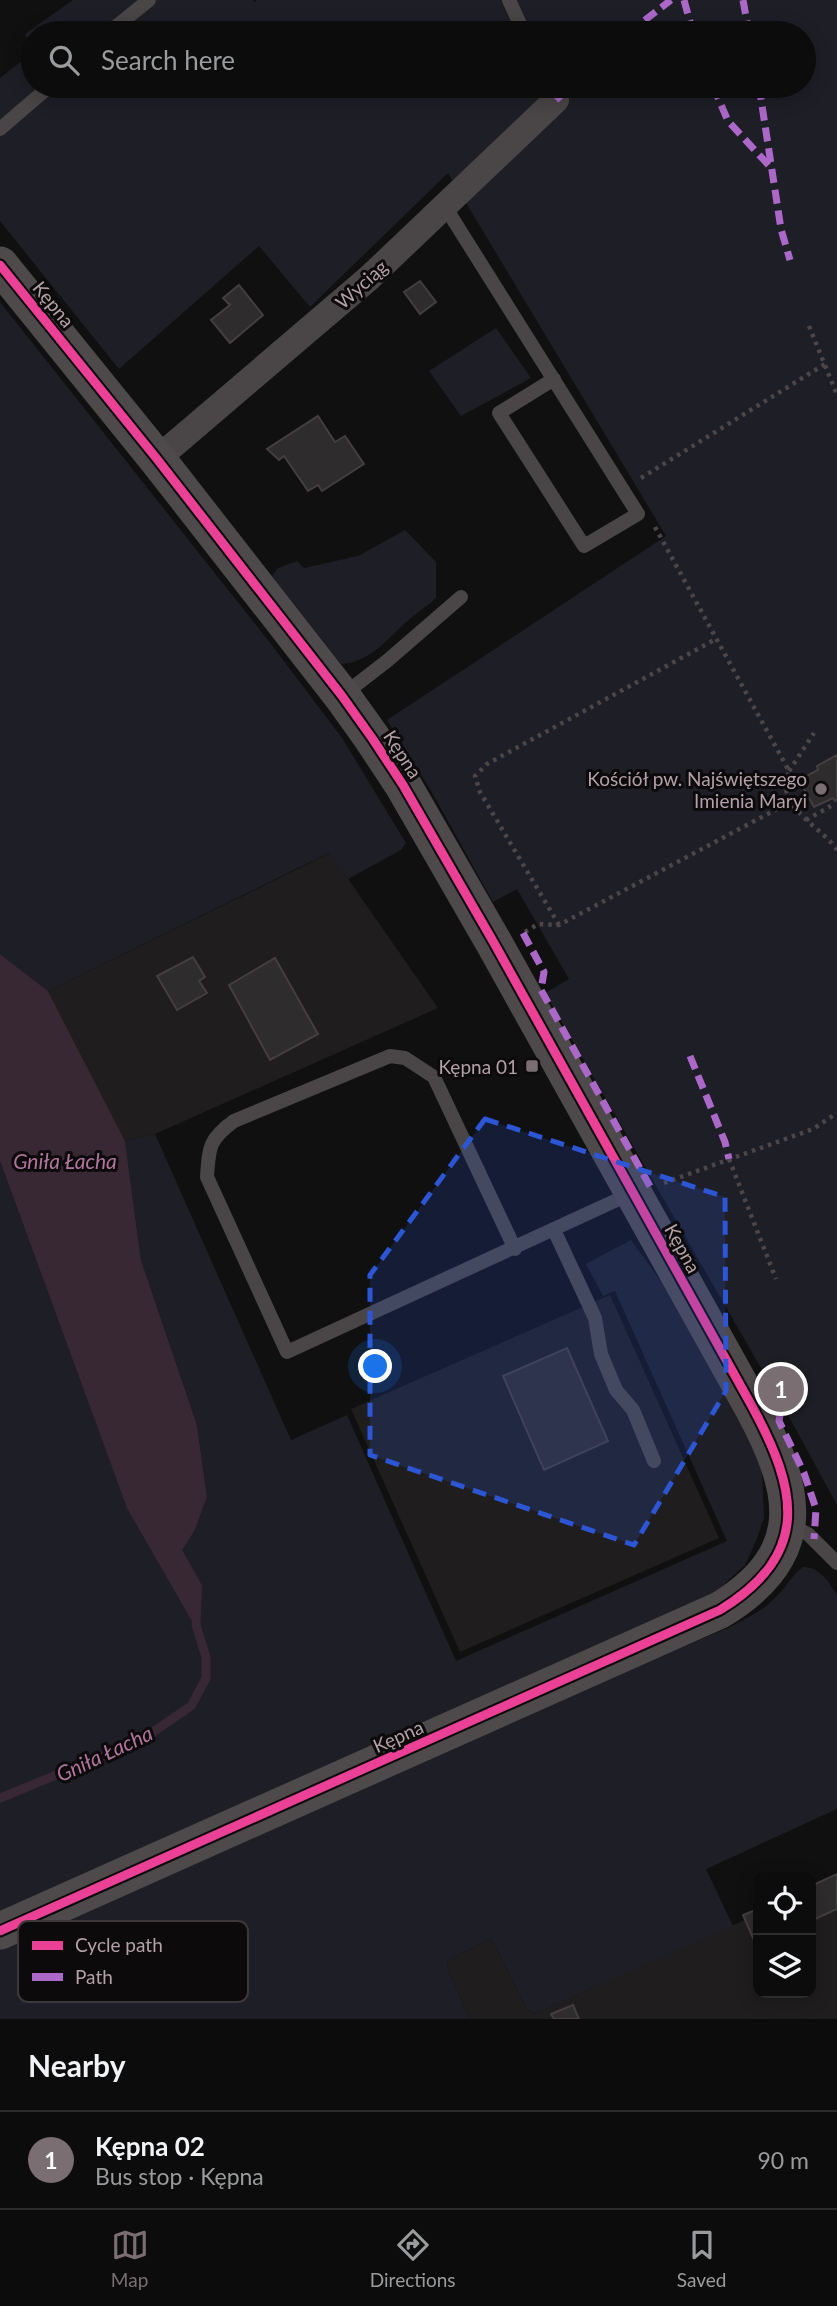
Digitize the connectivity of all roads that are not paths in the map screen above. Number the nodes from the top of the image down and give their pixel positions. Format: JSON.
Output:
{"nodes":[{"id":1,"x":149,"y":0,"type":"edge"},
{"id":2,"x":509,"y":0,"type":"edge"},
{"id":3,"x":123,"y":21,"type":"edge"},
{"id":4,"x":519,"y":21,"type":"edge"},
{"id":5,"x":36,"y":98,"type":"edge"},
{"id":6,"x":548,"y":98,"type":"edge"},
{"id":7,"x":0,"y":129,"type":"edge"},
{"id":8,"x":444,"y":205,"type":"junction"},
{"id":9,"x":0,"y":265,"type":"edge"},
{"id":10,"x":554,"y":379,"type":"junction"},
{"id":11,"x":157,"y":459,"type":"junction"},
{"id":12,"x":461,"y":597,"type":"dead end"},
{"id":13,"x":342,"y":696,"type":"junction"},
{"id":14,"x":644,"y":1189,"type":"junction"},
{"id":15,"x":554,"y":1230,"type":"junction"},
{"id":16,"x":515,"y":1249,"type":"junction"},
{"id":17,"x":654,"y":1461,"type":"dead end"},
{"id":18,"x":787,"y":1524,"type":"junction"},
{"id":19,"x":837,"y":1563,"type":"edge"},
{"id":20,"x":23,"y":1921,"type":"edge"},
{"id":21,"x":18,"y":1923,"type":"edge"},
{"id":22,"x":0,"y":1931,"type":"edge"}],
"edges":[{"from":1,"to":3,"type":"lane"},
{"from":2,"to":4,"type":"lane"},
{"from":5,"to":7,"type":"lane"},
{"from":6,"to":8,"type":"street","name":"Wyciąg"},
{"from":8,"to":10,"type":"lane"},
{"from":8,"to":11,"type":"street","name":"Wyciąg"},
{"from":9,"to":11,"type":"street","name":"Kępna"},
{"from":10,"to":10,"type":"lane"},
{"from":11,"to":13,"type":"street","name":"Kępna"},
{"from":12,"to":13,"type":"lane"},
{"from":13,"to":14,"type":"street","name":"Kępna"},
{"from":14,"to":15,"type":"lane"},
{"from":14,"to":18,"type":"street","name":"Kępna"},
{"from":15,"to":16,"type":"lane"},
{"from":15,"to":17,"type":"lane"},
{"from":16,"to":16,"type":"lane"},
{"from":18,"to":19,"type":"lane"},
{"from":18,"to":20,"type":"street","name":"Kępna"},
{"from":21,"to":22,"type":"street","name":"Kępna"}]}
